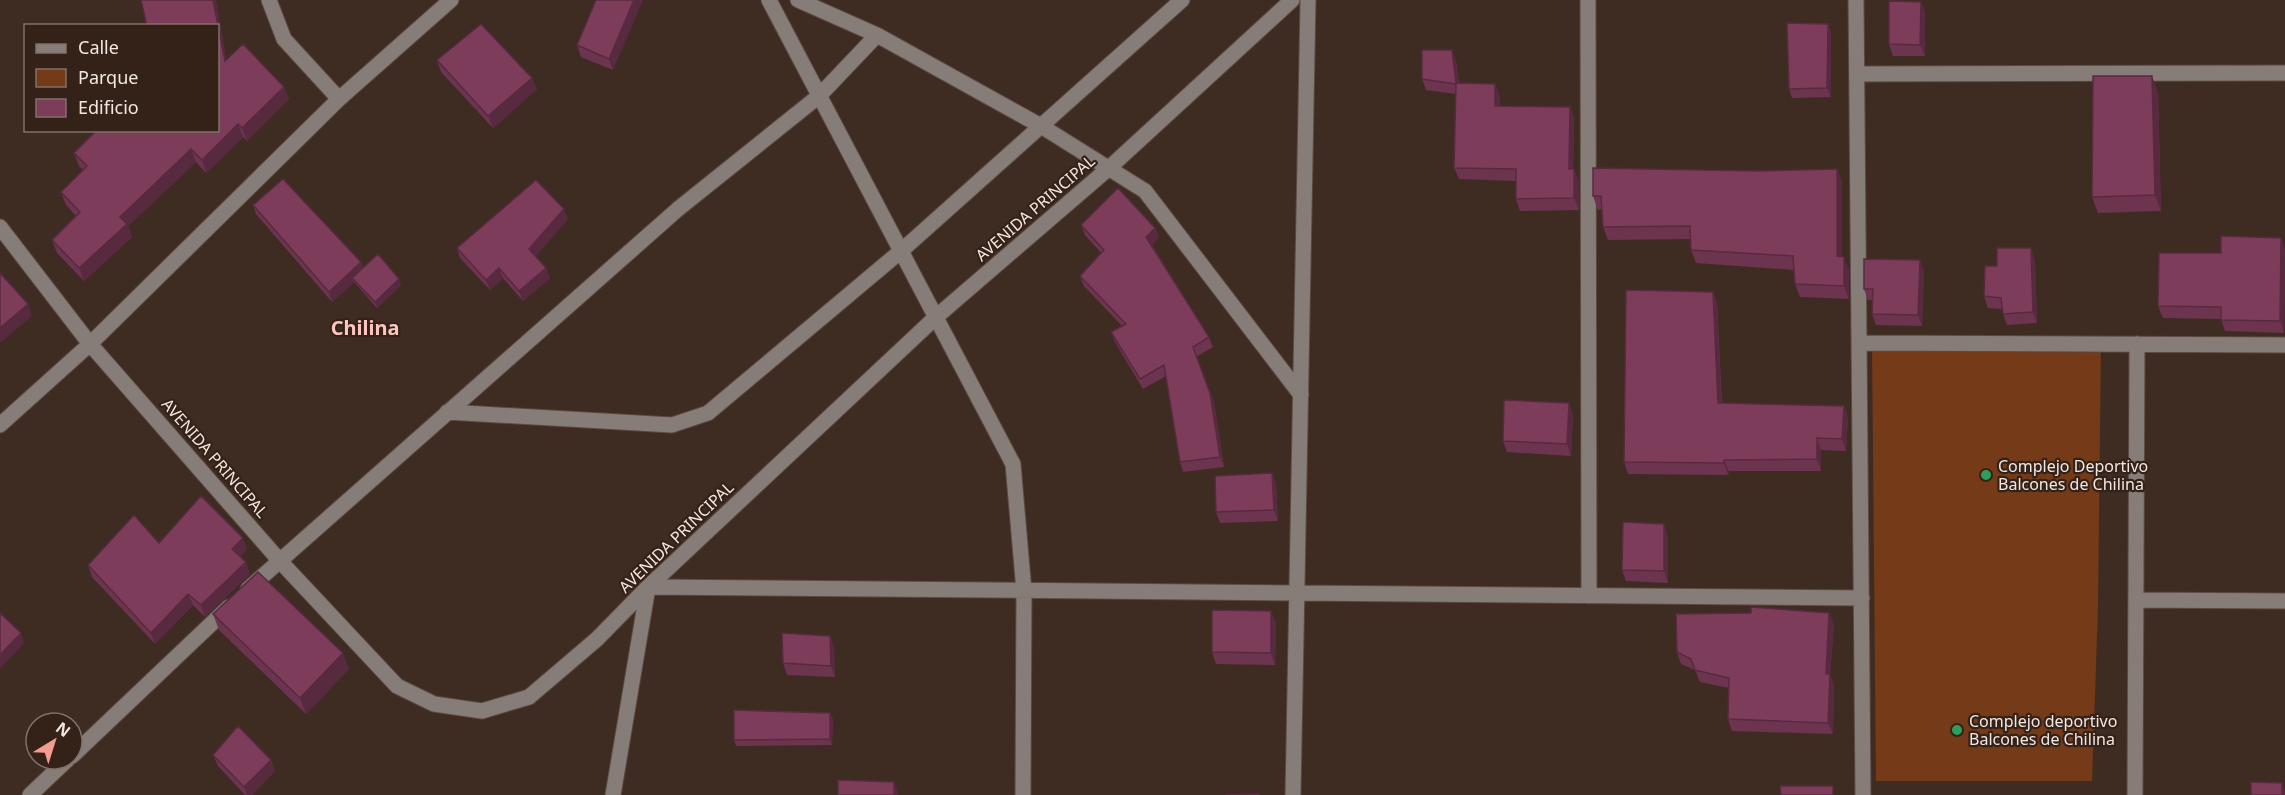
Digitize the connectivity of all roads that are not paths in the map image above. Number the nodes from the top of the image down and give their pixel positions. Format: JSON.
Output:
{"nodes":[{"id":1,"x":269,"y":0,"type":"edge"},
{"id":2,"x":451,"y":0,"type":"edge"},
{"id":3,"x":769,"y":0,"type":"edge"},
{"id":4,"x":798,"y":0,"type":"edge"},
{"id":5,"x":1182,"y":0,"type":"edge"},
{"id":6,"x":1292,"y":0,"type":"edge"},
{"id":7,"x":1308,"y":0,"type":"edge"},
{"id":8,"x":1588,"y":0,"type":"edge"},
{"id":9,"x":1856,"y":0,"type":"edge"},
{"id":10,"x":877,"y":34,"type":"junction"},
{"id":11,"x":2285,"y":73,"type":"edge"},
{"id":12,"x":1857,"y":74,"type":"junction"},
{"id":13,"x":819,"y":96,"type":"junction"},
{"id":14,"x":339,"y":99,"type":"junction"},
{"id":15,"x":1041,"y":126,"type":"junction"},
{"id":16,"x":1109,"y":168,"type":"junction"},
{"id":17,"x":0,"y":226,"type":"edge"},
{"id":18,"x":901,"y":251,"type":"junction"},
{"id":19,"x":936,"y":318,"type":"junction"},
{"id":20,"x":1859,"y":343,"type":"junction"},
{"id":21,"x":90,"y":344,"type":"junction"},
{"id":22,"x":2137,"y":344,"type":"junction"},
{"id":23,"x":2285,"y":345,"type":"edge"},
{"id":24,"x":1301,"y":395,"type":"junction"},
{"id":25,"x":447,"y":412,"type":"junction"},
{"id":26,"x":0,"y":425,"type":"edge"},
{"id":27,"x":279,"y":560,"type":"junction"},
{"id":28,"x":648,"y":587,"type":"junction"},
{"id":29,"x":1024,"y":591,"type":"junction"},
{"id":30,"x":1297,"y":593,"type":"junction"},
{"id":31,"x":1589,"y":596,"type":"junction"},
{"id":32,"x":1862,"y":598,"type":"junction"},
{"id":33,"x":2136,"y":600,"type":"junction"},
{"id":34,"x":2285,"y":601,"type":"edge"},
{"id":35,"x":84,"y":745,"type":"edge"},
{"id":36,"x":55,"y":771,"type":"edge"},
{"id":37,"x":30,"y":795,"type":"edge"},
{"id":38,"x":613,"y":795,"type":"edge"},
{"id":39,"x":1023,"y":795,"type":"edge"},
{"id":40,"x":1293,"y":795,"type":"edge"},
{"id":41,"x":1863,"y":795,"type":"edge"},
{"id":42,"x":2135,"y":795,"type":"edge"}],
"edges":[{"from":1,"to":14,"type":"street"},
{"from":2,"to":14,"type":"street"},
{"from":3,"to":13,"type":"street"},
{"from":4,"to":10,"type":"street"},
{"from":5,"to":15,"type":"street"},
{"from":6,"to":16,"type":"street","name":"AVENIDA PRINCIPAL"},
{"from":7,"to":24,"type":"street"},
{"from":8,"to":31,"type":"street"},
{"from":9,"to":12,"type":"street"},
{"from":10,"to":13,"type":"street"},
{"from":10,"to":15,"type":"street"},
{"from":11,"to":12,"type":"street"},
{"from":12,"to":20,"type":"street"},
{"from":13,"to":18,"type":"street"},
{"from":13,"to":25,"type":"street"},
{"from":14,"to":21,"type":"street"},
{"from":15,"to":16,"type":"street"},
{"from":15,"to":18,"type":"street"},
{"from":16,"to":19,"type":"street","name":"AVENIDA PRINCIPAL"},
{"from":16,"to":24,"type":"street"},
{"from":17,"to":21,"type":"street","name":"AVENIDA PRINCIPAL"},
{"from":18,"to":19,"type":"street"},
{"from":18,"to":25,"type":"street"},
{"from":19,"to":28,"type":"street","name":"AVENIDA PRINCIPAL"},
{"from":19,"to":29,"type":"street"},
{"from":20,"to":22,"type":"street"},
{"from":20,"to":32,"type":"street"},
{"from":21,"to":26,"type":"street"},
{"from":21,"to":27,"type":"street","name":"AVENIDA PRINCIPAL"},
{"from":22,"to":23,"type":"street"},
{"from":22,"to":33,"type":"street"},
{"from":24,"to":30,"type":"street"},
{"from":25,"to":27,"type":"street"},
{"from":27,"to":28,"type":"street","name":"AVENIDA PRINCIPAL"},
{"from":27,"to":35,"type":"street"},
{"from":28,"to":29,"type":"street"},
{"from":28,"to":38,"type":"street"},
{"from":29,"to":30,"type":"street"},
{"from":29,"to":39,"type":"street"},
{"from":30,"to":31,"type":"street"},
{"from":30,"to":40,"type":"street"},
{"from":31,"to":32,"type":"street"},
{"from":32,"to":41,"type":"street"},
{"from":33,"to":34,"type":"street"},
{"from":33,"to":42,"type":"street"},
{"from":36,"to":37,"type":"street"}]}
